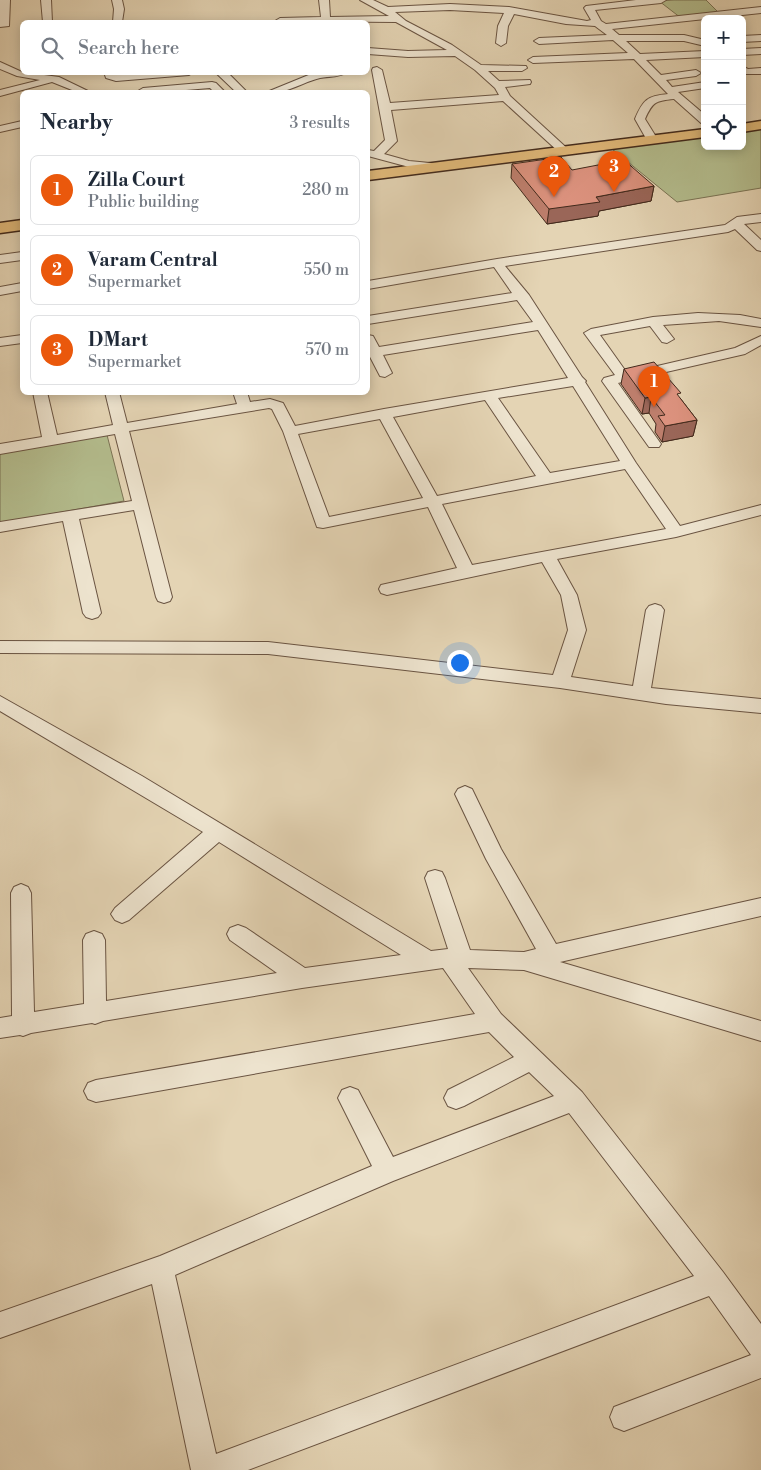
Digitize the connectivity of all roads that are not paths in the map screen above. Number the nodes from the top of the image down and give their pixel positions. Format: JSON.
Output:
{"nodes":[{"id":1,"x":5,"y":0,"type":"edge"},
{"id":2,"x":46,"y":0,"type":"edge"},
{"id":3,"x":117,"y":0,"type":"edge"},
{"id":4,"x":324,"y":0,"type":"edge"},
{"id":5,"x":366,"y":0,"type":"edge"},
{"id":6,"x":512,"y":0,"type":"edge"},
{"id":7,"x":582,"y":0,"type":"edge"},
{"id":8,"x":661,"y":0,"type":"edge"},
{"id":9,"x":482,"y":4,"type":"edge"},
{"id":10,"x":589,"y":8,"type":"junction"},
{"id":11,"x":387,"y":10,"type":"junction"},
{"id":12,"x":511,"y":10,"type":"junction"},
{"id":13,"x":761,"y":10,"type":"edge"},
{"id":14,"x":397,"y":19,"type":"junction"},
{"id":15,"x":48,"y":20,"type":"edge"},
{"id":16,"x":118,"y":20,"type":"edge"},
{"id":17,"x":326,"y":20,"type":"edge"},
{"id":18,"x":370,"y":23,"type":"edge"},
{"id":19,"x":7,"y":24,"type":"edge"},
{"id":20,"x":601,"y":25,"type":"junction"},
{"id":21,"x":616,"y":38,"type":"junction"},
{"id":22,"x":761,"y":38,"type":"edge"},
{"id":23,"x":746,"y":39,"type":"edge"},
{"id":24,"x":539,"y":41,"type":"dead end"},
{"id":25,"x":501,"y":43,"type":"dead end"},
{"id":26,"x":701,"y":43,"type":"edge"},
{"id":27,"x":370,"y":51,"type":"edge"},
{"id":28,"x":761,"y":51,"type":"edge"},
{"id":29,"x":457,"y":52,"type":"junction"},
{"id":30,"x":746,"y":52,"type":"edge"},
{"id":31,"x":701,"y":54,"type":"edge"},
{"id":32,"x":637,"y":56,"type":"junction"},
{"id":33,"x":533,"y":60,"type":"dead end"},
{"id":34,"x":0,"y":65,"type":"edge"},
{"id":35,"x":479,"y":68,"type":"junction"},
{"id":36,"x":522,"y":68,"type":"dead end"},
{"id":37,"x":377,"y":70,"type":"dead end"},
{"id":38,"x":761,"y":71,"type":"edge"},
{"id":39,"x":746,"y":72,"type":"edge"},
{"id":40,"x":696,"y":73,"type":"dead end"},
{"id":41,"x":20,"y":74,"type":"edge"},
{"id":42,"x":20,"y":74,"type":"edge"},
{"id":43,"x":28,"y":75,"type":"edge"},
{"id":44,"x":110,"y":75,"type":"edge"},
{"id":45,"x":138,"y":75,"type":"edge"},
{"id":46,"x":147,"y":75,"type":"edge"},
{"id":47,"x":223,"y":75,"type":"edge"},
{"id":48,"x":314,"y":75,"type":"edge"},
{"id":49,"x":0,"y":76,"type":"edge"},
{"id":50,"x":658,"y":78,"type":"junction"},
{"id":51,"x":55,"y":79,"type":"junction"},
{"id":52,"x":761,"y":80,"type":"edge"},
{"id":53,"x":526,"y":82,"type":"dead end"},
{"id":54,"x":746,"y":82,"type":"edge"},
{"id":55,"x":497,"y":84,"type":"junction"},
{"id":56,"x":701,"y":86,"type":"edge"},
{"id":57,"x":80,"y":90,"type":"edge"},
{"id":58,"x":143,"y":90,"type":"edge"},
{"id":59,"x":162,"y":90,"type":"edge"},
{"id":60,"x":218,"y":90,"type":"edge"},
{"id":61,"x":240,"y":90,"type":"edge"},
{"id":62,"x":277,"y":90,"type":"edge"},
{"id":63,"x":0,"y":93,"type":"edge"},
{"id":64,"x":673,"y":93,"type":"junction"},
{"id":65,"x":506,"y":98,"type":"junction"},
{"id":66,"x":385,"y":108,"type":"junction"},
{"id":67,"x":701,"y":118,"type":"edge"},
{"id":68,"x":20,"y":124,"type":"edge"},
{"id":69,"x":761,"y":125,"type":"edge"},
{"id":70,"x":746,"y":127,"type":"edge"},
{"id":71,"x":0,"y":129,"type":"edge"},
{"id":72,"x":701,"y":134,"type":"edge"},
{"id":73,"x":652,"y":140,"type":"junction"},
{"id":74,"x":564,"y":151,"type":"junction"},
{"id":75,"x":370,"y":157,"type":"edge"},
{"id":76,"x":438,"y":166,"type":"junction"},
{"id":77,"x":370,"y":176,"type":"edge"},
{"id":78,"x":761,"y":218,"type":"edge"},
{"id":79,"x":736,"y":222,"type":"junction"},
{"id":80,"x":20,"y":225,"type":"edge"},
{"id":81,"x":0,"y":228,"type":"edge"},
{"id":82,"x":761,"y":247,"type":"edge"},
{"id":83,"x":20,"y":256,"type":"edge"},
{"id":84,"x":0,"y":259,"type":"edge"},
{"id":85,"x":497,"y":262,"type":"junction"},
{"id":86,"x":370,"y":285,"type":"edge"},
{"id":87,"x":20,"y":287,"type":"edge"},
{"id":88,"x":0,"y":290,"type":"edge"},
{"id":89,"x":522,"y":295,"type":"junction"},
{"id":90,"x":370,"y":320,"type":"edge"},
{"id":91,"x":653,"y":321,"type":"junction"},
{"id":92,"x":761,"y":323,"type":"edge"},
{"id":93,"x":542,"y":325,"type":"junction"},
{"id":94,"x":20,"y":339,"type":"edge"},
{"id":95,"x":667,"y":339,"type":"dead end"},
{"id":96,"x":761,"y":340,"type":"edge"},
{"id":97,"x":0,"y":342,"type":"edge"},
{"id":98,"x":370,"y":343,"type":"edge"},
{"id":99,"x":374,"y":352,"type":"junction"},
{"id":100,"x":385,"y":373,"type":"dead end"},
{"id":101,"x":624,"y":378,"type":"junction"},
{"id":102,"x":579,"y":381,"type":"junction"},
{"id":103,"x":489,"y":394,"type":"junction"},
{"id":104,"x":41,"y":395,"type":"edge"},
{"id":105,"x":113,"y":395,"type":"edge"},
{"id":106,"x":241,"y":395,"type":"edge"},
{"id":107,"x":245,"y":407,"type":"junction"},
{"id":108,"x":384,"y":413,"type":"junction"},
{"id":109,"x":120,"y":428,"type":"junction"},
{"id":110,"x":290,"y":430,"type":"junction"},
{"id":111,"x":50,"y":439,"type":"junction"},
{"id":112,"x":654,"y":444,"type":"dead end"},
{"id":113,"x":0,"y":449,"type":"edge"},
{"id":114,"x":629,"y":464,"type":"junction"},
{"id":115,"x":545,"y":478,"type":"junction"},
{"id":116,"x":433,"y":502,"type":"junction"},
{"id":117,"x":141,"y":504,"type":"junction"},
{"id":118,"x":761,"y":510,"type":"edge"},
{"id":119,"x":70,"y":515,"type":"junction"},
{"id":120,"x":0,"y":527,"type":"edge"},
{"id":121,"x":676,"y":532,"type":"junction"},
{"id":122,"x":547,"y":555,"type":"junction"},
{"id":123,"x":468,"y":571,"type":"junction"},
{"id":124,"x":387,"y":589,"type":"dead end"},
{"id":125,"x":164,"y":597,"type":"dead end"},
{"id":126,"x":655,"y":610,"type":"dead end"},
{"id":127,"x":92,"y":613,"type":"dead end"},
{"id":128,"x":0,"y":644,"type":"edge"},
{"id":129,"x":560,"y":682,"type":"junction"},
{"id":130,"x":641,"y":694,"type":"junction"},
{"id":131,"x":0,"y":702,"type":"edge"},
{"id":132,"x":761,"y":706,"type":"edge"},
{"id":133,"x":466,"y":794,"type":"dead end"},
{"id":134,"x":218,"y":831,"type":"junction"},
{"id":135,"x":435,"y":878,"type":"dead end"},
{"id":136,"x":21,"y":893,"type":"dead end"},
{"id":137,"x":761,"y":907,"type":"edge"},
{"id":138,"x":122,"y":914,"type":"dead end"},
{"id":139,"x":238,"y":934,"type":"dead end"},
{"id":140,"x":94,"y":940,"type":"dead end"},
{"id":141,"x":550,"y":954,"type":"junction"},
{"id":142,"x":445,"y":959,"type":"junction"},
{"id":143,"x":524,"y":962,"type":"junction"},
{"id":144,"x":302,"y":978,"type":"junction"},
{"id":145,"x":95,"y":1014,"type":"junction"},
{"id":146,"x":493,"y":1021,"type":"junction"},
{"id":147,"x":22,"y":1026,"type":"junction"},
{"id":148,"x":0,"y":1028,"type":"edge"},
{"id":149,"x":761,"y":1031,"type":"edge"},
{"id":150,"x":532,"y":1059,"type":"junction"},
{"id":151,"x":96,"y":1091,"type":"dead end"},
{"id":152,"x":350,"y":1098,"type":"dead end"},
{"id":153,"x":456,"y":1098,"type":"dead end"},
{"id":154,"x":574,"y":1100,"type":"junction"},
{"id":155,"x":387,"y":1171,"type":"junction"},
{"id":156,"x":162,"y":1268,"type":"junction"},
{"id":157,"x":714,"y":1281,"type":"junction"},
{"id":158,"x":0,"y":1325,"type":"edge"},
{"id":159,"x":761,"y":1346,"type":"edge"},
{"id":160,"x":761,"y":1365,"type":"edge"},
{"id":161,"x":624,"y":1417,"type":"dead end"},
{"id":162,"x":205,"y":1470,"type":"edge"},
{"id":163,"x":211,"y":1470,"type":"edge"}],
"edges":[{"from":1,"to":19,"type":"street"},
{"from":2,"to":15,"type":"street"},
{"from":3,"to":16,"type":"street"},
{"from":4,"to":17,"type":"street"},
{"from":5,"to":11,"type":"street"},
{"from":6,"to":12,"type":"street"},
{"from":7,"to":10,"type":"street"},
{"from":8,"to":10,"type":"street"},
{"from":9,"to":11,"type":"street"},
{"from":9,"to":12,"type":"street"},
{"from":10,"to":20,"type":"street"},
{"from":11,"to":14,"type":"street"},
{"from":12,"to":20,"type":"street"},
{"from":12,"to":25,"type":"street"},
{"from":13,"to":20,"type":"street"},
{"from":14,"to":18,"type":"street"},
{"from":14,"to":29,"type":"street"},
{"from":20,"to":21,"type":"street"},
{"from":21,"to":24,"type":"street"},
{"from":21,"to":26,"type":"street"},
{"from":21,"to":32,"type":"street"},
{"from":22,"to":23,"type":"street"},
{"from":27,"to":29,"type":"street"},
{"from":28,"to":30,"type":"street"},
{"from":29,"to":35,"type":"street"},
{"from":31,"to":32,"type":"street"},
{"from":32,"to":33,"type":"street"},
{"from":32,"to":50,"type":"street"},
{"from":34,"to":41,"type":"street"},
{"from":35,"to":36,"type":"street"},
{"from":35,"to":55,"type":"street"},
{"from":37,"to":66,"type":"street"},
{"from":38,"to":39,"type":"street"},
{"from":40,"to":50,"type":"street"},
{"from":42,"to":49,"type":"street"},
{"from":43,"to":51,"type":"street"},
{"from":44,"to":45,"type":"street"},
{"from":46,"to":58,"type":"street"},
{"from":47,"to":61,"type":"street"},
{"from":48,"to":62,"type":"street"},
{"from":50,"to":64,"type":"street"},
{"from":51,"to":57,"type":"street"},
{"from":51,"to":63,"type":"street"},
{"from":52,"to":54,"type":"street"},
{"from":53,"to":55,"type":"street"},
{"from":55,"to":65,"type":"street"},
{"from":56,"to":64,"type":"street"},
{"from":59,"to":60,"type":"street"},
{"from":64,"to":67,"type":"street"},
{"from":64,"to":73,"type":"street"},
{"from":65,"to":66,"type":"street"},
{"from":65,"to":74,"type":"street"},
{"from":66,"to":75,"type":"street"},
{"from":68,"to":71,"type":"street"},
{"from":69,"to":70,"type":"main road"},
{"from":72,"to":73,"type":"main road"},
{"from":73,"to":74,"type":"main road"},
{"from":74,"to":76,"type":"main road"},
{"from":75,"to":76,"type":"street"},
{"from":76,"to":77,"type":"main road"},
{"from":78,"to":79,"type":"street"},
{"from":79,"to":82,"type":"street"},
{"from":79,"to":85,"type":"street"},
{"from":80,"to":81,"type":"main road"},
{"from":83,"to":84,"type":"street"},
{"from":85,"to":86,"type":"street"},
{"from":85,"to":89,"type":"street"},
{"from":87,"to":88,"type":"street"},
{"from":89,"to":90,"type":"street"},
{"from":89,"to":93,"type":"street"},
{"from":91,"to":92,"type":"street"},
{"from":91,"to":95,"type":"street"},
{"from":91,"to":101,"type":"street"},
{"from":93,"to":99,"type":"street"},
{"from":93,"to":102,"type":"street"},
{"from":94,"to":97,"type":"street"},
{"from":96,"to":101,"type":"street"},
{"from":98,"to":99,"type":"street"},
{"from":99,"to":100,"type":"street"},
{"from":101,"to":112,"type":"street"},
{"from":102,"to":103,"type":"street"},
{"from":102,"to":114,"type":"street"},
{"from":103,"to":108,"type":"street"},
{"from":103,"to":115,"type":"street"},
{"from":104,"to":111,"type":"street"},
{"from":105,"to":109,"type":"street"},
{"from":106,"to":107,"type":"street"},
{"from":107,"to":109,"type":"street"},
{"from":107,"to":110,"type":"street"},
{"from":108,"to":110,"type":"street"},
{"from":108,"to":116,"type":"street"},
{"from":109,"to":111,"type":"street"},
{"from":109,"to":117,"type":"street"},
{"from":110,"to":116,"type":"street"},
{"from":111,"to":113,"type":"street"},
{"from":114,"to":115,"type":"street"},
{"from":114,"to":121,"type":"street"},
{"from":115,"to":116,"type":"street"},
{"from":116,"to":123,"type":"street"},
{"from":117,"to":119,"type":"street"},
{"from":117,"to":125,"type":"street"},
{"from":118,"to":121,"type":"street"},
{"from":119,"to":120,"type":"street"},
{"from":119,"to":127,"type":"street"},
{"from":121,"to":122,"type":"street"},
{"from":122,"to":123,"type":"street"},
{"from":122,"to":129,"type":"street"},
{"from":123,"to":124,"type":"street"},
{"from":126,"to":130,"type":"street"},
{"from":128,"to":129,"type":"street"},
{"from":129,"to":130,"type":"street"},
{"from":130,"to":132,"type":"street"},
{"from":131,"to":134,"type":"street"},
{"from":133,"to":141,"type":"street"},
{"from":134,"to":138,"type":"street"},
{"from":134,"to":142,"type":"street"},
{"from":135,"to":142,"type":"street"},
{"from":136,"to":147,"type":"street"},
{"from":137,"to":141,"type":"street"},
{"from":139,"to":144,"type":"street"},
{"from":140,"to":145,"type":"street"},
{"from":141,"to":143,"type":"street"},
{"from":142,"to":143,"type":"street"},
{"from":142,"to":144,"type":"street"},
{"from":142,"to":146,"type":"street"},
{"from":143,"to":149,"type":"street"},
{"from":144,"to":145,"type":"street"},
{"from":145,"to":147,"type":"street"},
{"from":146,"to":150,"type":"street"},
{"from":146,"to":151,"type":"street"},
{"from":147,"to":148,"type":"street"},
{"from":150,"to":153,"type":"street"},
{"from":150,"to":154,"type":"street"},
{"from":152,"to":155,"type":"street"},
{"from":154,"to":155,"type":"street"},
{"from":154,"to":157,"type":"street"},
{"from":155,"to":156,"type":"street"},
{"from":156,"to":158,"type":"street"},
{"from":156,"to":162,"type":"street"},
{"from":157,"to":159,"type":"street"},
{"from":157,"to":163,"type":"street"},
{"from":160,"to":161,"type":"street"}]}
